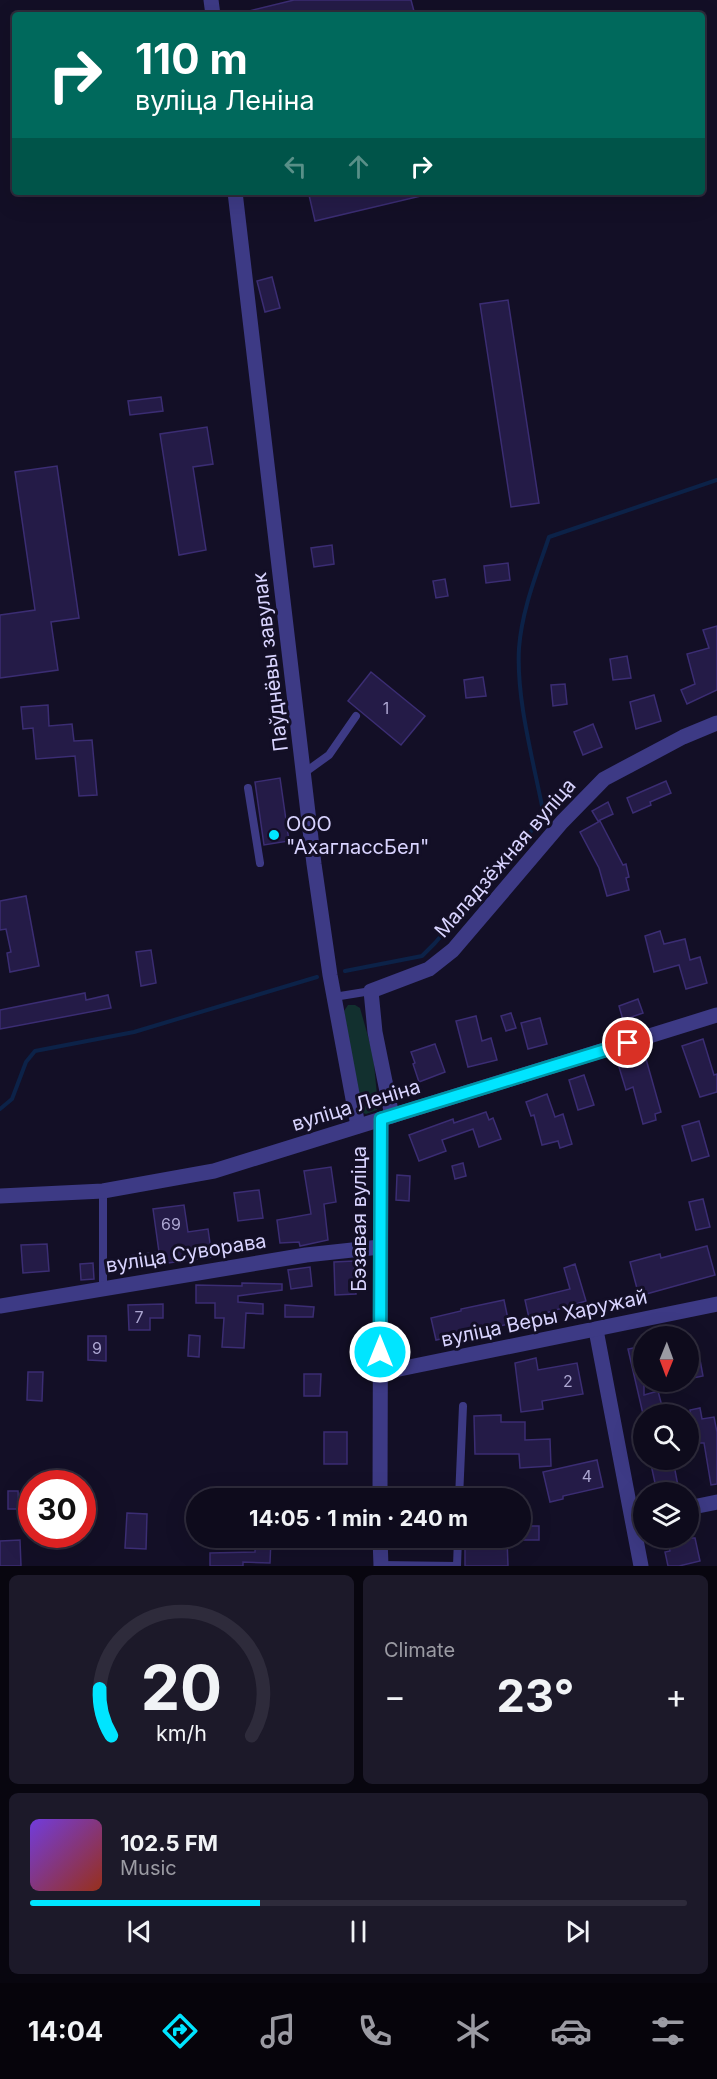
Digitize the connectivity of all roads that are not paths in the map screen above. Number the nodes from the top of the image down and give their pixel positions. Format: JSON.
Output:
{"nodes":[{"id":1,"x":234,"y":195,"type":"edge"},
{"id":2,"x":356,"y":716,"type":"dead end"},
{"id":3,"x":717,"y":723,"type":"edge"},
{"id":4,"x":304,"y":773,"type":"junction"},
{"id":5,"x":248,"y":788,"type":"dead end"},
{"id":6,"x":260,"y":863,"type":"dead end"},
{"id":7,"x":371,"y":992,"type":"junction"},
{"id":8,"x":334,"y":997,"type":"junction"},
{"id":9,"x":717,"y":1015,"type":"edge"},
{"id":10,"x":386,"y":1118,"type":"junction"},
{"id":11,"x":358,"y":1126,"type":"junction"},
{"id":12,"x":103,"y":1191,"type":"junction"},
{"id":13,"x":0,"y":1196,"type":"edge"},
{"id":14,"x":380,"y":1246,"type":"junction"},
{"id":15,"x":103,"y":1288,"type":"junction"},
{"id":16,"x":717,"y":1304,"type":"edge"},
{"id":17,"x":0,"y":1306,"type":"edge"},
{"id":18,"x":596,"y":1330,"type":"junction"},
{"id":19,"x":380,"y":1373,"type":"junction"},
{"id":20,"x":463,"y":1406,"type":"dead end"},
{"id":21,"x":380,"y":1488,"type":"edge"},
{"id":22,"x":459,"y":1488,"type":"edge"},
{"id":23,"x":633,"y":1496,"type":"edge"},
{"id":24,"x":717,"y":1502,"type":"edge"},
{"id":25,"x":699,"y":1506,"type":"edge"},
{"id":26,"x":381,"y":1548,"type":"edge"},
{"id":27,"x":457,"y":1548,"type":"edge"},
{"id":28,"x":640,"y":1548,"type":"edge"},
{"id":29,"x":381,"y":1566,"type":"edge"},
{"id":30,"x":641,"y":1566,"type":"edge"}],
"edges":[{"from":1,"to":4,"type":"street","name":"Паўднёвы завулак"},
{"from":2,"to":4,"type":"lane"},
{"from":3,"to":7,"type":"street","name":"Маладзёжная вуліца"},
{"from":4,"to":8,"type":"street","name":"Паўднёвы завулак"},
{"from":5,"to":6,"type":"lane"},
{"from":7,"to":8,"type":"lane"},
{"from":7,"to":10,"type":"street"},
{"from":8,"to":11,"type":"street","name":"Паўднёвы завулак"},
{"from":9,"to":10,"type":"street","name":"вуліца Леніна"},
{"from":10,"to":11,"type":"street","name":"вуліца Леніна"},
{"from":10,"to":14,"type":"street","name":"Бэзавая вуліца"},
{"from":11,"to":12,"type":"street","name":"вуліца Леніна"},
{"from":12,"to":13,"type":"street","name":"вуліца Леніна"},
{"from":12,"to":15,"type":"lane"},
{"from":14,"to":15,"type":"street","name":"вуліца Суворава"},
{"from":14,"to":19,"type":"street","name":"Бэзавая вуліца"},
{"from":15,"to":17,"type":"street","name":"вуліца Суворава"},
{"from":16,"to":18,"type":"street","name":"вуліца Веры Харужай"},
{"from":18,"to":19,"type":"street","name":"вуліца Веры Харужай"},
{"from":18,"to":23,"type":"street"},
{"from":19,"to":21,"type":"street","name":"Бэзавая вуліца"},
{"from":20,"to":22,"type":"lane"},
{"from":24,"to":25,"type":"street"},
{"from":26,"to":29,"type":"street"},
{"from":27,"to":29,"type":"lane"},
{"from":28,"to":30,"type":"street"}]}
